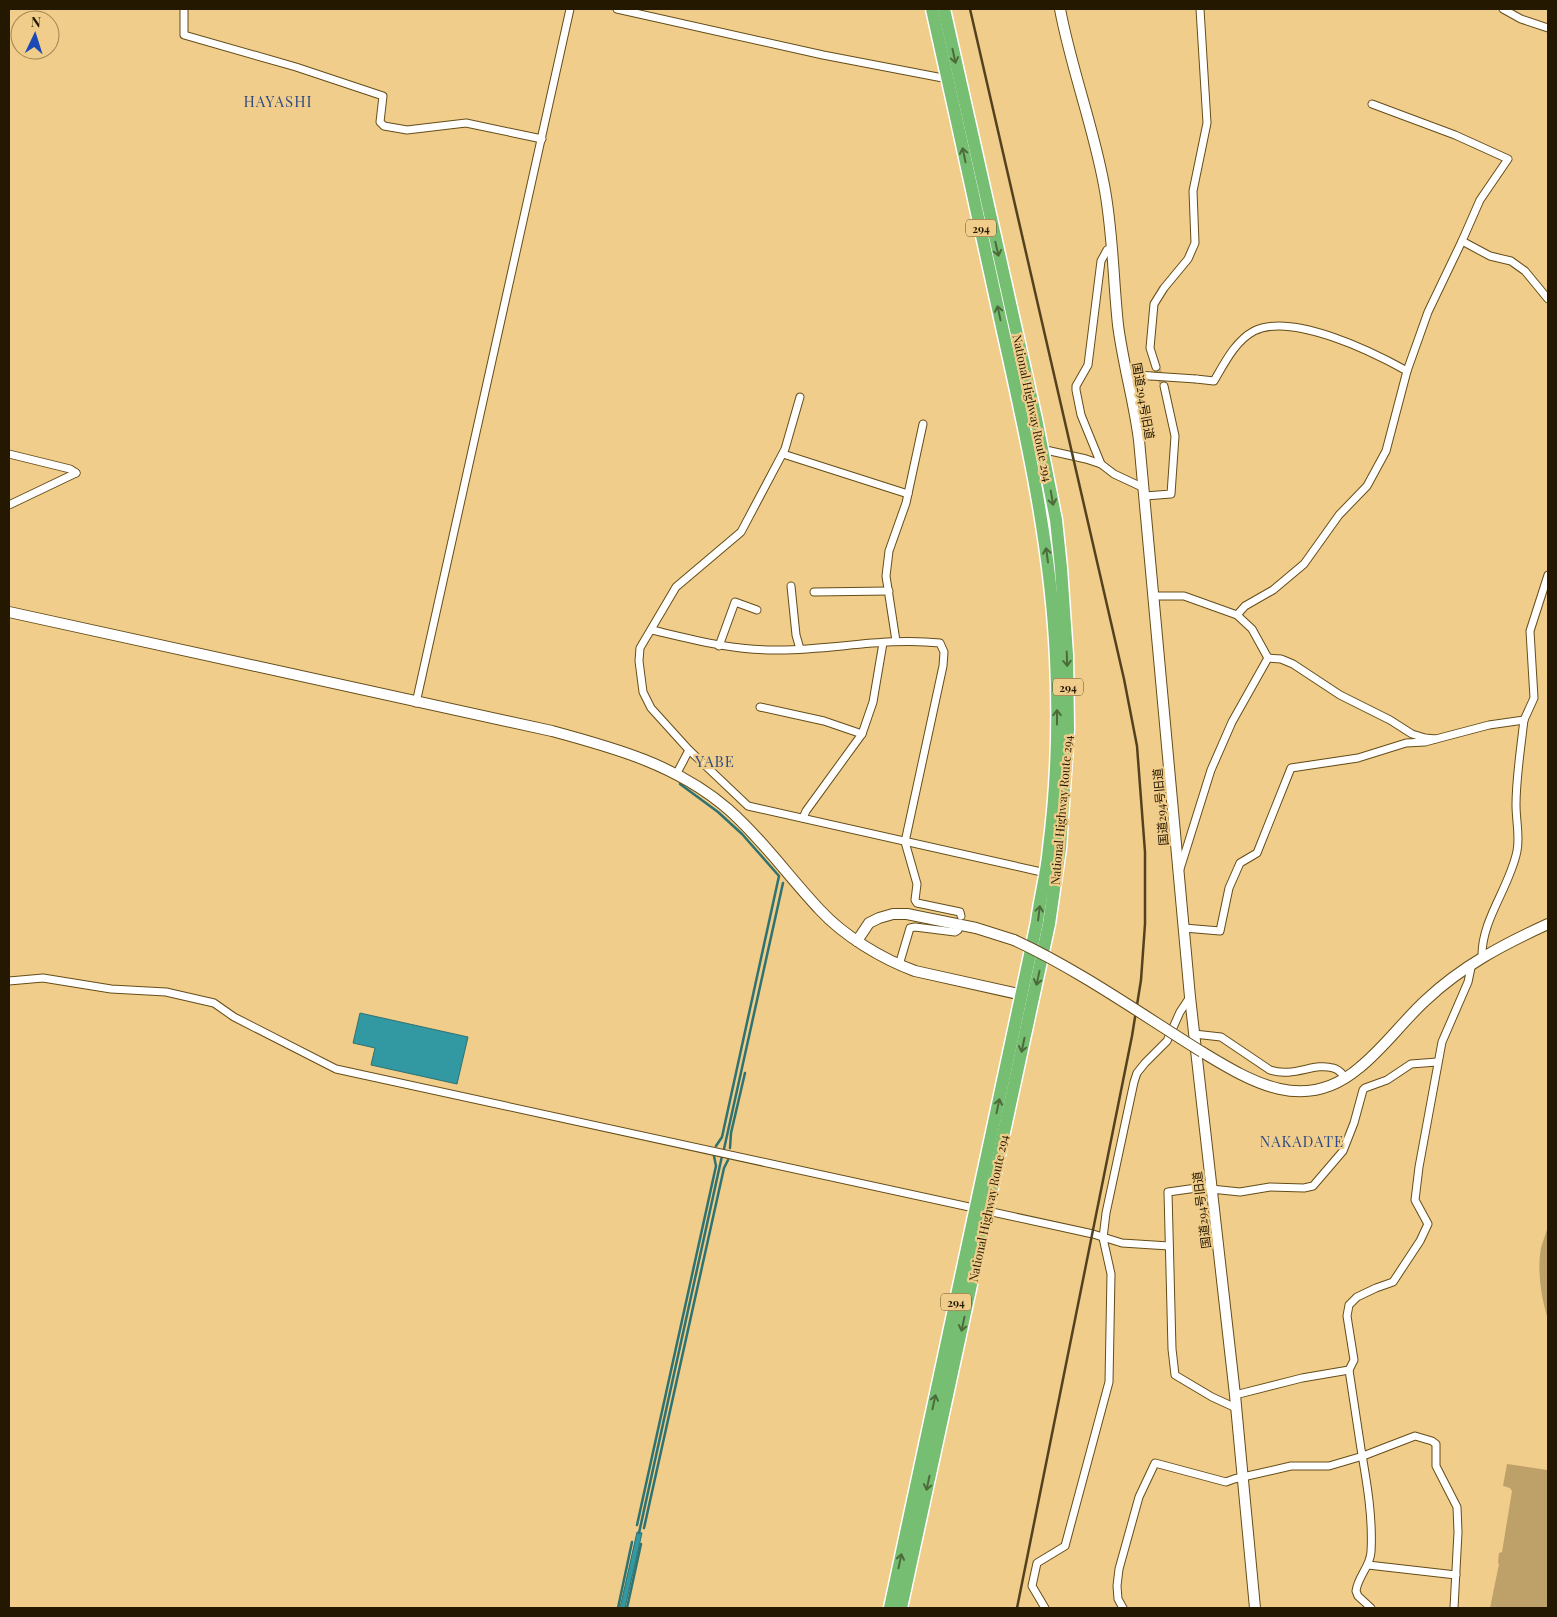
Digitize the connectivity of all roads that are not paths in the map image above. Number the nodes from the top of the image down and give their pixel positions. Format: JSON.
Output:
{"nodes":[{"id":1,"x":184,"y":9,"type":"edge"},
{"id":2,"x":570,"y":9,"type":"edge"},
{"id":3,"x":617,"y":9,"type":"edge"},
{"id":4,"x":932,"y":9,"type":"edge"},
{"id":5,"x":944,"y":9,"type":"edge"},
{"id":6,"x":1060,"y":9,"type":"edge"},
{"id":7,"x":1200,"y":9,"type":"edge"},
{"id":8,"x":1503,"y":9,"type":"edge"},
{"id":9,"x":1548,"y":28,"type":"edge"},
{"id":10,"x":948,"y":79,"type":"junction"},
{"id":11,"x":1372,"y":104,"type":"dead end"},
{"id":12,"x":542,"y":139,"type":"junction"},
{"id":13,"x":1462,"y":241,"type":"junction"},
{"id":14,"x":1111,"y":248,"type":"junction"},
{"id":15,"x":1548,"y":299,"type":"edge"},
{"id":16,"x":1156,"y":367,"type":"tunnel mouth"},
{"id":17,"x":1407,"y":371,"type":"junction"},
{"id":18,"x":1127,"y":374,"type":"junction"},
{"id":19,"x":1164,"y":386,"type":"tunnel mouth"},
{"id":20,"x":800,"y":397,"type":"dead end"},
{"id":21,"x":923,"y":424,"type":"dead end"},
{"id":22,"x":1028,"y":446,"type":"junction"},
{"id":23,"x":1043,"y":450,"type":"junction"},
{"id":24,"x":9,"y":454,"type":"edge"},
{"id":25,"x":783,"y":454,"type":"junction"},
{"id":26,"x":1101,"y":464,"type":"junction"},
{"id":27,"x":1144,"y":492,"type":"junction"},
{"id":28,"x":908,"y":494,"type":"junction"},
{"id":29,"x":9,"y":505,"type":"edge"},
{"id":30,"x":1548,"y":575,"type":"edge"},
{"id":31,"x":791,"y":586,"type":"dead end"},
{"id":32,"x":889,"y":591,"type":"junction"},
{"id":33,"x":814,"y":592,"type":"dead end"},
{"id":34,"x":1153,"y":596,"type":"junction"},
{"id":35,"x":757,"y":610,"type":"dead end"},
{"id":36,"x":9,"y":612,"type":"edge"},
{"id":37,"x":1237,"y":615,"type":"junction"},
{"id":38,"x":652,"y":630,"type":"junction"},
{"id":39,"x":896,"y":641,"type":"junction"},
{"id":40,"x":883,"y":643,"type":"junction"},
{"id":41,"x":719,"y":646,"type":"junction"},
{"id":42,"x":800,"y":649,"type":"junction"},
{"id":43,"x":1268,"y":658,"type":"junction"},
{"id":44,"x":416,"y":702,"type":"junction"},
{"id":45,"x":760,"y":706,"type":"dead end"},
{"id":46,"x":1524,"y":720,"type":"junction"},
{"id":47,"x":862,"y":734,"type":"junction"},
{"id":48,"x":1436,"y":739,"type":"junction"},
{"id":49,"x":689,"y":750,"type":"junction"},
{"id":50,"x":677,"y":773,"type":"junction"},
{"id":51,"x":803,"y":818,"type":"junction"},
{"id":52,"x":905,"y":842,"type":"junction"},
{"id":53,"x":1046,"y":873,"type":"junction"},
{"id":54,"x":1179,"y":875,"type":"junction"},
{"id":55,"x":961,"y":916,"type":"dead end"},
{"id":56,"x":1548,"y":924,"type":"edge"},
{"id":57,"x":1184,"y":928,"type":"junction"},
{"id":58,"x":958,"y":930,"type":"dead end"},
{"id":59,"x":857,"y":941,"type":"junction"},
{"id":60,"x":1482,"y":957,"type":"junction"},
{"id":61,"x":1472,"y":963,"type":"junction"},
{"id":62,"x":900,"y":965,"type":"junction"},
{"id":63,"x":9,"y":981,"type":"edge"},
{"id":64,"x":1028,"y":996,"type":"junction"},
{"id":65,"x":1190,"y":996,"type":"junction"},
{"id":66,"x":1194,"y":1034,"type":"junction"},
{"id":67,"x":1437,"y":1062,"type":"junction"},
{"id":68,"x":1346,"y":1078,"type":"junction"},
{"id":69,"x":1211,"y":1188,"type":"junction"},
{"id":70,"x":981,"y":1210,"type":"junction"},
{"id":71,"x":1102,"y":1238,"type":"junction"},
{"id":72,"x":1169,"y":1246,"type":"junction"},
{"id":73,"x":1349,"y":1370,"type":"junction"},
{"id":74,"x":1236,"y":1396,"type":"junction"},
{"id":75,"x":1236,"y":1408,"type":"junction"},
{"id":76,"x":1363,"y":1456,"type":"junction"},
{"id":77,"x":1243,"y":1477,"type":"junction"},
{"id":78,"x":1368,"y":1565,"type":"junction"},
{"id":79,"x":1456,"y":1575,"type":"junction"},
{"id":80,"x":890,"y":1608,"type":"edge"},
{"id":81,"x":901,"y":1608,"type":"edge"},
{"id":82,"x":1044,"y":1608,"type":"edge"},
{"id":83,"x":1123,"y":1608,"type":"edge"},
{"id":84,"x":1255,"y":1608,"type":"edge"},
{"id":85,"x":1371,"y":1608,"type":"edge"},
{"id":86,"x":1454,"y":1608,"type":"edge"}],
"edges":[{"from":1,"to":12,"type":"street"},
{"from":2,"to":12,"type":"street"},
{"from":3,"to":10,"type":"street"},
{"from":4,"to":10,"type":"highway","name":"National Highway Route 294","number":"294"},
{"from":5,"to":23,"type":"highway","name":"National Highway Route 294","number":"294","one_way":true},
{"from":6,"to":14,"type":"street","name":"国道294号旧道"},
{"from":7,"to":16,"type":"street"},
{"from":8,"to":9,"type":"street"},
{"from":22,"to":10,"type":"highway","name":"National Highway Route 294","number":"294","one_way":true},
{"from":11,"to":13,"type":"street"},
{"from":12,"to":44,"type":"street"},
{"from":13,"to":15,"type":"street"},
{"from":13,"to":17,"type":"street"},
{"from":14,"to":18,"type":"street","name":"国道294号旧道"},
{"from":14,"to":26,"type":"street"},
{"from":17,"to":18,"type":"street","bridge":true},
{"from":17,"to":37,"type":"street"},
{"from":18,"to":27,"type":"street","name":"国道294号旧道"},
{"from":19,"to":27,"type":"street"},
{"from":20,"to":25,"type":"street"},
{"from":21,"to":28,"type":"street"},
{"from":22,"to":23,"type":"street"},
{"from":53,"to":22,"type":"highway","name":"National Highway Route 294","number":"294","one_way":true},
{"from":23,"to":26,"type":"street"},
{"from":23,"to":64,"type":"highway","name":"National Highway Route 294","number":"294","one_way":true},
{"from":24,"to":29,"type":"street"},
{"from":25,"to":28,"type":"street"},
{"from":25,"to":38,"type":"street"},
{"from":26,"to":27,"type":"street"},
{"from":27,"to":34,"type":"street","name":"国道294号旧道"},
{"from":28,"to":32,"type":"street"},
{"from":30,"to":46,"type":"street"},
{"from":31,"to":42,"type":"street"},
{"from":32,"to":33,"type":"street"},
{"from":32,"to":39,"type":"street"},
{"from":34,"to":37,"type":"street"},
{"from":34,"to":54,"type":"street","name":"国道294号旧道"},
{"from":35,"to":41,"type":"street"},
{"from":36,"to":44,"type":"street"},
{"from":37,"to":43,"type":"street"},
{"from":38,"to":41,"type":"street"},
{"from":38,"to":49,"type":"street"},
{"from":39,"to":40,"type":"street"},
{"from":39,"to":52,"type":"street"},
{"from":40,"to":42,"type":"street"},
{"from":40,"to":47,"type":"street"},
{"from":41,"to":42,"type":"street"},
{"from":43,"to":48,"type":"street"},
{"from":43,"to":54,"type":"street"},
{"from":44,"to":50,"type":"street"},
{"from":45,"to":47,"type":"street"},
{"from":46,"to":48,"type":"street"},
{"from":46,"to":60,"type":"street"},
{"from":47,"to":51,"type":"street"},
{"from":48,"to":57,"type":"street"},
{"from":49,"to":50,"type":"street"},
{"from":49,"to":51,"type":"street"},
{"from":50,"to":59,"type":"street"},
{"from":51,"to":52,"type":"street"},
{"from":52,"to":53,"type":"street"},
{"from":52,"to":55,"type":"street"},
{"from":64,"to":53,"type":"highway","name":"National Highway Route 294","number":"294","one_way":true},
{"from":54,"to":57,"type":"street","name":"国道294号旧道"},
{"from":56,"to":60,"type":"street"},
{"from":57,"to":65,"type":"street","name":"国道294号旧道"},
{"from":58,"to":62,"type":"street"},
{"from":59,"to":62,"type":"street"},
{"from":59,"to":68,"type":"street","bridge":true},
{"from":60,"to":61,"type":"street"},
{"from":61,"to":67,"type":"street"},
{"from":61,"to":68,"type":"street"},
{"from":62,"to":64,"type":"street"},
{"from":63,"to":70,"type":"street"},
{"from":64,"to":70,"type":"highway","name":"National Highway Route 294","number":"294"},
{"from":65,"to":66,"type":"street","name":"国道294号旧道"},
{"from":65,"to":71,"type":"street"},
{"from":66,"to":68,"type":"street"},
{"from":66,"to":69,"type":"street","name":"国道294号旧道"},
{"from":67,"to":69,"type":"street"},
{"from":67,"to":73,"type":"street"},
{"from":69,"to":72,"type":"street"},
{"from":69,"to":74,"type":"street","name":"国道294号旧道"},
{"from":70,"to":71,"type":"street"},
{"from":80,"to":70,"type":"highway","name":"National Highway Route 294","number":"294","one_way":true},
{"from":70,"to":81,"type":"highway","name":"National Highway Route 294","number":"294","one_way":true},
{"from":71,"to":72,"type":"street"},
{"from":71,"to":82,"type":"street"},
{"from":72,"to":75,"type":"street"},
{"from":73,"to":74,"type":"street"},
{"from":73,"to":76,"type":"street"},
{"from":74,"to":75,"type":"street","name":"国道294号旧道"},
{"from":75,"to":77,"type":"street","name":"国道294号旧道"},
{"from":76,"to":77,"type":"street"},
{"from":76,"to":78,"type":"street"},
{"from":76,"to":79,"type":"street"},
{"from":77,"to":83,"type":"street"},
{"from":77,"to":84,"type":"street","name":"国道294号旧道"},
{"from":78,"to":79,"type":"street"},
{"from":78,"to":85,"type":"street"},
{"from":79,"to":86,"type":"street"}]}
